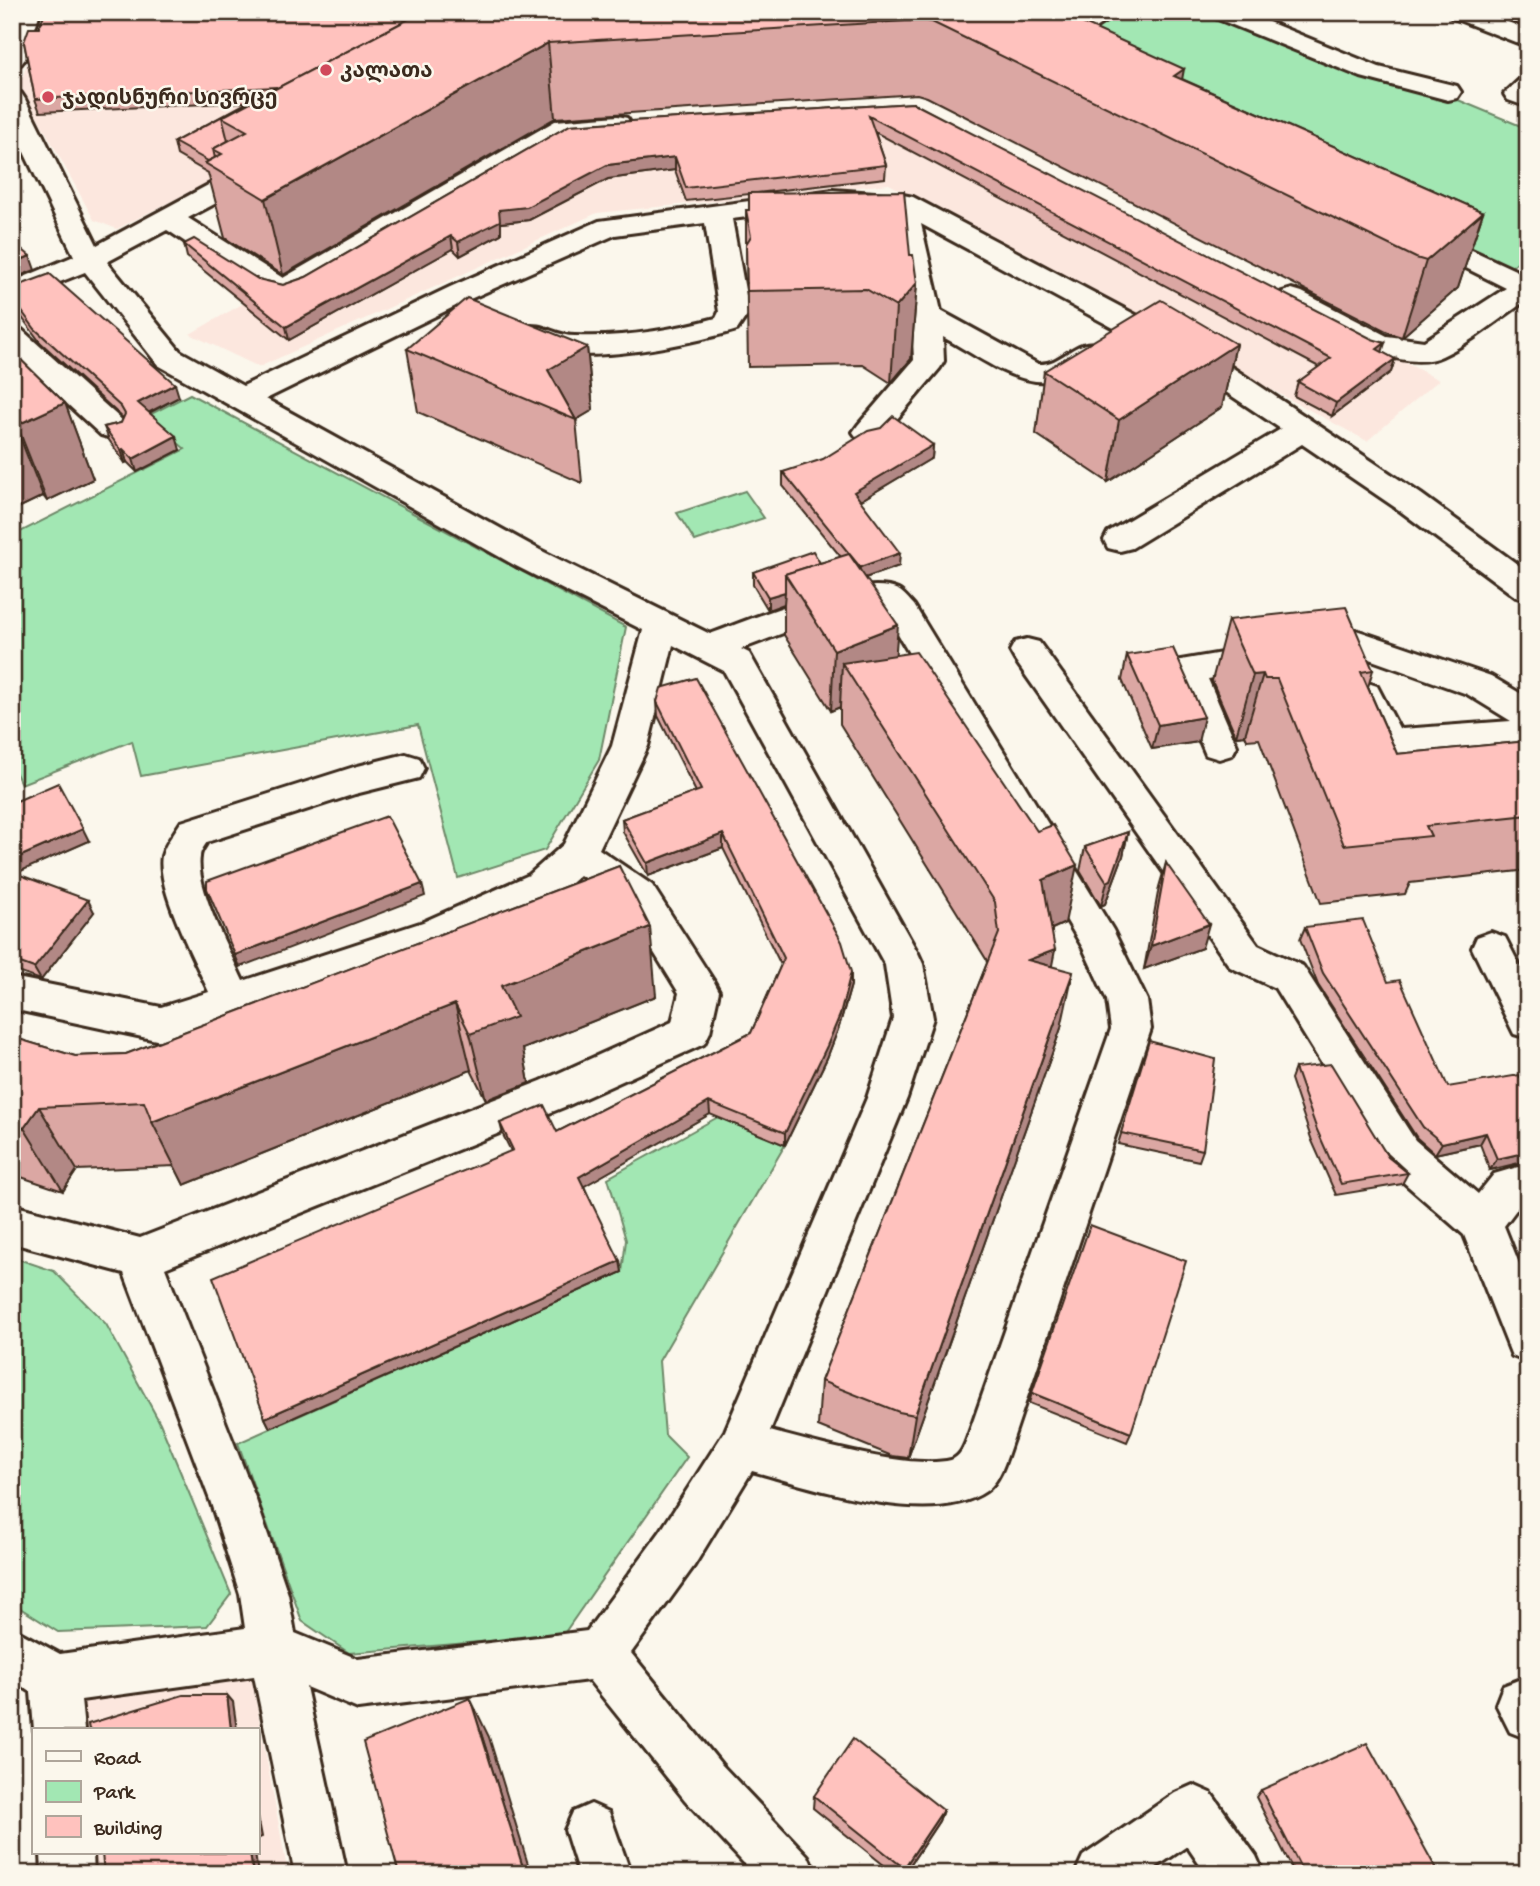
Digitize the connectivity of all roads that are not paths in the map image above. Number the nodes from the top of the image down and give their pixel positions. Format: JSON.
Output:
{"nodes":[{"id":1,"x":1103,"y":12,"type":"edge"},
{"id":2,"x":1222,"y":12,"type":"edge"},
{"id":3,"x":1460,"y":12,"type":"edge"},
{"id":4,"x":20,"y":27,"type":"edge"},
{"id":5,"x":1528,"y":39,"type":"edge"},
{"id":6,"x":12,"y":59,"type":"edge"},
{"id":7,"x":1069,"y":62,"type":"edge"},
{"id":8,"x":1528,"y":86,"type":"edge"},
{"id":9,"x":1448,"y":92,"type":"dead end"},
{"id":10,"x":12,"y":99,"type":"edge"},
{"id":11,"x":1528,"y":99,"type":"edge"},
{"id":12,"x":646,"y":122,"type":"edge"},
{"id":13,"x":276,"y":159,"type":"edge"},
{"id":14,"x":903,"y":203,"type":"junction"},
{"id":15,"x":717,"y":214,"type":"junction"},
{"id":16,"x":168,"y":218,"type":"junction"},
{"id":17,"x":1391,"y":220,"type":"edge"},
{"id":18,"x":90,"y":260,"type":"junction"},
{"id":19,"x":1270,"y":287,"type":"edge"},
{"id":20,"x":1527,"y":287,"type":"edge"},
{"id":21,"x":12,"y":292,"type":"edge"},
{"id":22,"x":460,"y":293,"type":"junction"},
{"id":23,"x":927,"y":316,"type":"junction"},
{"id":24,"x":1127,"y":323,"type":"junction"},
{"id":25,"x":12,"y":337,"type":"edge"},
{"id":26,"x":243,"y":398,"type":"junction"},
{"id":27,"x":112,"y":428,"type":"edge"},
{"id":28,"x":1304,"y":429,"type":"junction"},
{"id":29,"x":869,"y":432,"type":"edge"},
{"id":30,"x":1120,"y":540,"type":"dead end"},
{"id":31,"x":1528,"y":589,"type":"edge"},
{"id":32,"x":661,"y":625,"type":"junction"},
{"id":33,"x":1343,"y":644,"type":"junction"},
{"id":34,"x":708,"y":648,"type":"junction"},
{"id":35,"x":1027,"y":651,"type":"dead end"},
{"id":36,"x":1528,"y":715,"type":"edge"},
{"id":37,"x":1528,"y":733,"type":"edge"},
{"id":38,"x":1219,"y":746,"type":"dead end"},
{"id":39,"x":406,"y":768,"type":"dead end"},
{"id":40,"x":578,"y":854,"type":"junction"},
{"id":41,"x":1491,"y":948,"type":"dead end"},
{"id":42,"x":12,"y":993,"type":"edge"},
{"id":43,"x":233,"y":1000,"type":"junction"},
{"id":44,"x":1528,"y":1022,"type":"edge"},
{"id":45,"x":1528,"y":1182,"type":"edge"},
{"id":46,"x":1481,"y":1223,"type":"junction"},
{"id":47,"x":12,"y":1224,"type":"edge"},
{"id":48,"x":140,"y":1258,"type":"junction"},
{"id":49,"x":1528,"y":1341,"type":"edge"},
{"id":50,"x":741,"y":1446,"type":"junction"},
{"id":51,"x":273,"y":1649,"type":"junction"},
{"id":52,"x":12,"y":1652,"type":"edge"},
{"id":53,"x":600,"y":1654,"type":"junction"},
{"id":54,"x":55,"y":1679,"type":"junction"},
{"id":55,"x":59,"y":1728,"type":"edge"},
{"id":56,"x":67,"y":1854,"type":"edge"},
{"id":57,"x":68,"y":1874,"type":"edge"},
{"id":58,"x":321,"y":1874,"type":"edge"},
{"id":59,"x":790,"y":1874,"type":"edge"},
{"id":60,"x":1101,"y":1874,"type":"edge"},
{"id":61,"x":1238,"y":1874,"type":"edge"}],
"edges":[{"from":1,"to":7,"type":"street"},
{"from":2,"to":9,"type":"street"},
{"from":3,"to":5,"type":"street"},
{"from":4,"to":6,"type":"street"},
{"from":8,"to":11,"type":"street"},
{"from":10,"to":18,"type":"street"},
{"from":12,"to":16,"type":"street"},
{"from":13,"to":16,"type":"street"},
{"from":14,"to":15,"type":"street"},
{"from":14,"to":23,"type":"street"},
{"from":14,"to":24,"type":"street"},
{"from":15,"to":22,"type":"street"},
{"from":15,"to":22,"type":"street"},
{"from":16,"to":18,"type":"street"},
{"from":17,"to":20,"type":"street"},
{"from":18,"to":21,"type":"street"},
{"from":18,"to":26,"type":"street"},
{"from":19,"to":20,"type":"street"},
{"from":22,"to":26,"type":"street"},
{"from":23,"to":24,"type":"street"},
{"from":23,"to":29,"type":"street"},
{"from":24,"to":28,"type":"street"},
{"from":25,"to":27,"type":"street"},
{"from":26,"to":32,"type":"street"},
{"from":28,"to":30,"type":"street"},
{"from":28,"to":31,"type":"street"},
{"from":32,"to":34,"type":"street"},
{"from":32,"to":40,"type":"street"},
{"from":33,"to":36,"type":"street"},
{"from":33,"to":37,"type":"street"},
{"from":33,"to":38,"type":"street"},
{"from":34,"to":50,"type":"street"},
{"from":34,"to":50,"type":"street"},
{"from":35,"to":46,"type":"street"},
{"from":39,"to":43,"type":"street"},
{"from":40,"to":43,"type":"street"},
{"from":40,"to":48,"type":"street"},
{"from":41,"to":44,"type":"street"},
{"from":42,"to":43,"type":"street"},
{"from":45,"to":46,"type":"street"},
{"from":46,"to":49,"type":"street"},
{"from":47,"to":48,"type":"street"},
{"from":48,"to":51,"type":"street"},
{"from":50,"to":53,"type":"street"},
{"from":51,"to":53,"type":"street"},
{"from":51,"to":54,"type":"street"},
{"from":51,"to":58,"type":"street"},
{"from":52,"to":54,"type":"street"},
{"from":53,"to":59,"type":"street"},
{"from":54,"to":55,"type":"street"},
{"from":56,"to":57,"type":"street"},
{"from":60,"to":61,"type":"street"}]}
